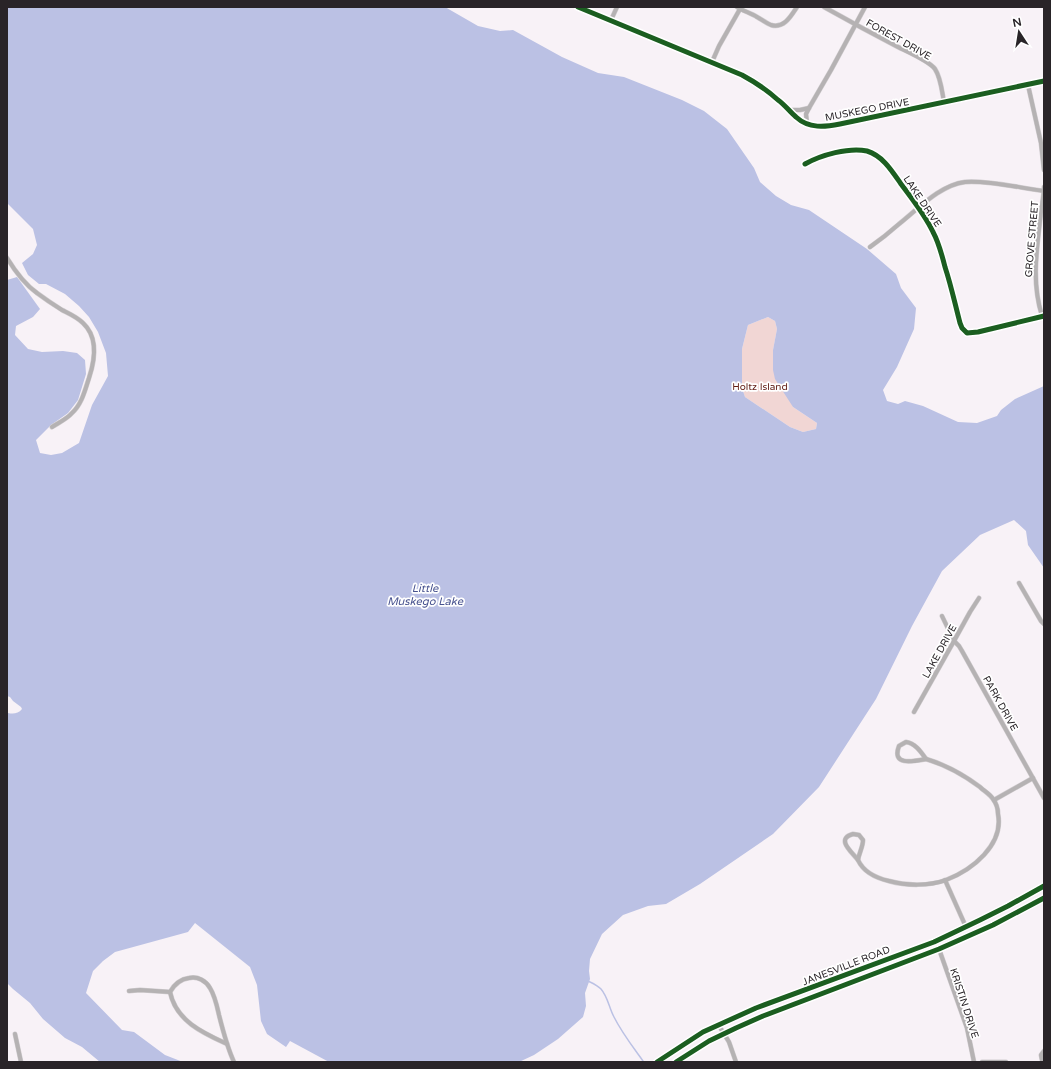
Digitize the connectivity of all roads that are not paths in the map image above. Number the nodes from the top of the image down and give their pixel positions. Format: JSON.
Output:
{"nodes":[{"id":1,"x":578,"y":7,"type":"edge"},
{"id":2,"x":618,"y":7,"type":"edge"},
{"id":3,"x":797,"y":7,"type":"edge"},
{"id":4,"x":824,"y":7,"type":"edge"},
{"id":5,"x":865,"y":7,"type":"edge"},
{"id":6,"x":738,"y":8,"type":"edge"},
{"id":7,"x":611,"y":20,"type":"junction"},
{"id":8,"x":855,"y":24,"type":"junction"},
{"id":9,"x":712,"y":62,"type":"junction"},
{"id":10,"x":1044,"y":81,"type":"edge"},
{"id":11,"x":1028,"y":84,"type":"junction"},
{"id":12,"x":944,"y":102,"type":"junction"},
{"id":13,"x":809,"y":108,"type":"junction"},
{"id":14,"x":789,"y":110,"type":"junction"},
{"id":15,"x":807,"y":124,"type":"junction"},
{"id":16,"x":805,"y":164,"type":"dead end"},
{"id":17,"x":1044,"y":170,"type":"edge"},
{"id":18,"x":1044,"y":187,"type":"edge"},
{"id":19,"x":1044,"y":191,"type":"edge"},
{"id":20,"x":918,"y":208,"type":"junction"},
{"id":21,"x":870,"y":247,"type":"dead end"},
{"id":22,"x":7,"y":258,"type":"edge"},
{"id":23,"x":1043,"y":316,"type":"edge"},
{"id":24,"x":52,"y":427,"type":"dead end"},
{"id":25,"x":1019,"y":583,"type":"dead end"},
{"id":26,"x":979,"y":598,"type":"dead end"},
{"id":27,"x":942,"y":616,"type":"dead end"},
{"id":28,"x":1044,"y":624,"type":"edge"},
{"id":29,"x":954,"y":641,"type":"junction"},
{"id":30,"x":914,"y":712,"type":"dead end"},
{"id":31,"x":926,"y":759,"type":"junction"},
{"id":32,"x":1033,"y":778,"type":"junction"},
{"id":33,"x":1044,"y":798,"type":"edge"},
{"id":34,"x":994,"y":800,"type":"junction"},
{"id":35,"x":858,"y":860,"type":"junction"},
{"id":36,"x":945,"y":880,"type":"junction"},
{"id":37,"x":1044,"y":886,"type":"edge"},
{"id":38,"x":1044,"y":898,"type":"edge"},
{"id":39,"x":964,"y":928,"type":"junction"},
{"id":40,"x":984,"y":929,"type":"junction"},
{"id":41,"x":950,"y":944,"type":"junction"},
{"id":42,"x":921,"y":946,"type":"junction"},
{"id":43,"x":939,"y":950,"type":"junction"},
{"id":44,"x":864,"y":968,"type":"junction"},
{"id":45,"x":868,"y":976,"type":"junction"},
{"id":46,"x":821,"y":984,"type":"junction"},
{"id":47,"x":129,"y":991,"type":"dead end"},
{"id":48,"x":170,"y":992,"type":"junction"},
{"id":49,"x":825,"y":993,"type":"junction"},
{"id":50,"x":782,"y":998,"type":"junction"},
{"id":51,"x":786,"y":1007,"type":"junction"},
{"id":52,"x":718,"y":1024,"type":"junction"},
{"id":53,"x":15,"y":1034,"type":"dead end"},
{"id":54,"x":724,"y":1034,"type":"junction"},
{"id":55,"x":227,"y":1044,"type":"junction"},
{"id":56,"x":1044,"y":1050,"type":"edge"},
{"id":57,"x":21,"y":1062,"type":"edge"},
{"id":58,"x":234,"y":1062,"type":"edge"},
{"id":59,"x":657,"y":1062,"type":"edge"},
{"id":60,"x":676,"y":1062,"type":"edge"},
{"id":61,"x":736,"y":1062,"type":"edge"},
{"id":62,"x":974,"y":1062,"type":"edge"},
{"id":63,"x":982,"y":1062,"type":"edge"},
{"id":64,"x":1006,"y":1062,"type":"edge"},
{"id":65,"x":1044,"y":1062,"type":"edge"}],
"edges":[{"from":1,"to":7,"type":"street"},
{"from":2,"to":7,"type":"street"},
{"from":3,"to":6,"type":"street"},
{"from":4,"to":8,"type":"street","name":"FOREST DRIVE"},
{"from":5,"to":8,"type":"street"},
{"from":6,"to":9,"type":"street"},
{"from":7,"to":9,"type":"street"},
{"from":8,"to":12,"type":"street","name":"FOREST DRIVE"},
{"from":8,"to":13,"type":"street"},
{"from":9,"to":14,"type":"street"},
{"from":10,"to":11,"type":"street","name":"MUSKEGO DRIVE"},
{"from":11,"to":12,"type":"street","name":"MUSKEGO DRIVE"},
{"from":11,"to":17,"type":"street"},
{"from":12,"to":15,"type":"street","name":"MUSKEGO DRIVE"},
{"from":13,"to":14,"type":"street"},
{"from":13,"to":15,"type":"street"},
{"from":14,"to":15,"type":"street"},
{"from":16,"to":20,"type":"street","name":"LAKE DRIVE"},
{"from":18,"to":19,"type":"street","name":"GROVE STREET"},
{"from":19,"to":20,"type":"street"},
{"from":19,"to":23,"type":"street","name":"GROVE STREET"},
{"from":20,"to":21,"type":"street"},
{"from":20,"to":23,"type":"street","name":"LAKE DRIVE"},
{"from":22,"to":24,"type":"street"},
{"from":25,"to":28,"type":"street"},
{"from":26,"to":29,"type":"street","name":"LAKE DRIVE"},
{"from":27,"to":29,"type":"street","name":"PARK DRIVE"},
{"from":29,"to":30,"type":"street","name":"LAKE DRIVE"},
{"from":29,"to":32,"type":"street","name":"PARK DRIVE"},
{"from":31,"to":31,"type":"street"},
{"from":31,"to":34,"type":"street"},
{"from":32,"to":33,"type":"street","name":"PARK DRIVE"},
{"from":32,"to":34,"type":"street"},
{"from":34,"to":36,"type":"street"},
{"from":35,"to":35,"type":"street"},
{"from":35,"to":36,"type":"street"},
{"from":36,"to":39,"type":"street"},
{"from":37,"to":39,"type":"main road","name":"JANESVILLE ROAD"},
{"from":38,"to":40,"type":"main road","name":"JANESVILLE ROAD"},
{"from":39,"to":40,"type":"main road"},
{"from":39,"to":41,"type":"main road"},
{"from":39,"to":42,"type":"main road","name":"JANESVILLE ROAD"},
{"from":39,"to":43,"type":"main road"},
{"from":40,"to":41,"type":"main road","name":"JANESVILLE ROAD"},
{"from":41,"to":43,"type":"main road","name":"JANESVILLE ROAD"},
{"from":42,"to":43,"type":"main road"},
{"from":42,"to":44,"type":"main road","name":"JANESVILLE ROAD"},
{"from":43,"to":45,"type":"main road","name":"JANESVILLE ROAD"},
{"from":43,"to":62,"type":"street","name":"KRISTIN DRIVE"},
{"from":44,"to":45,"type":"main road"},
{"from":44,"to":46,"type":"main road","name":"JANESVILLE ROAD"},
{"from":45,"to":49,"type":"main road","name":"JANESVILLE ROAD"},
{"from":46,"to":49,"type":"main road"},
{"from":46,"to":50,"type":"main road","name":"JANESVILLE ROAD"},
{"from":47,"to":48,"type":"street"},
{"from":48,"to":55,"type":"street"},
{"from":48,"to":55,"type":"street"},
{"from":49,"to":51,"type":"main road","name":"JANESVILLE ROAD"},
{"from":50,"to":51,"type":"main road"},
{"from":50,"to":52,"type":"main road","name":"JANESVILLE ROAD"},
{"from":51,"to":54,"type":"main road","name":"JANESVILLE ROAD"},
{"from":52,"to":54,"type":"street"},
{"from":52,"to":59,"type":"main road","name":"JANESVILLE ROAD"},
{"from":53,"to":57,"type":"street"},
{"from":54,"to":60,"type":"main road","name":"JANESVILLE ROAD"},
{"from":54,"to":61,"type":"street"},
{"from":55,"to":58,"type":"street"},
{"from":56,"to":65,"type":"street"},
{"from":63,"to":64,"type":"street"}]}
